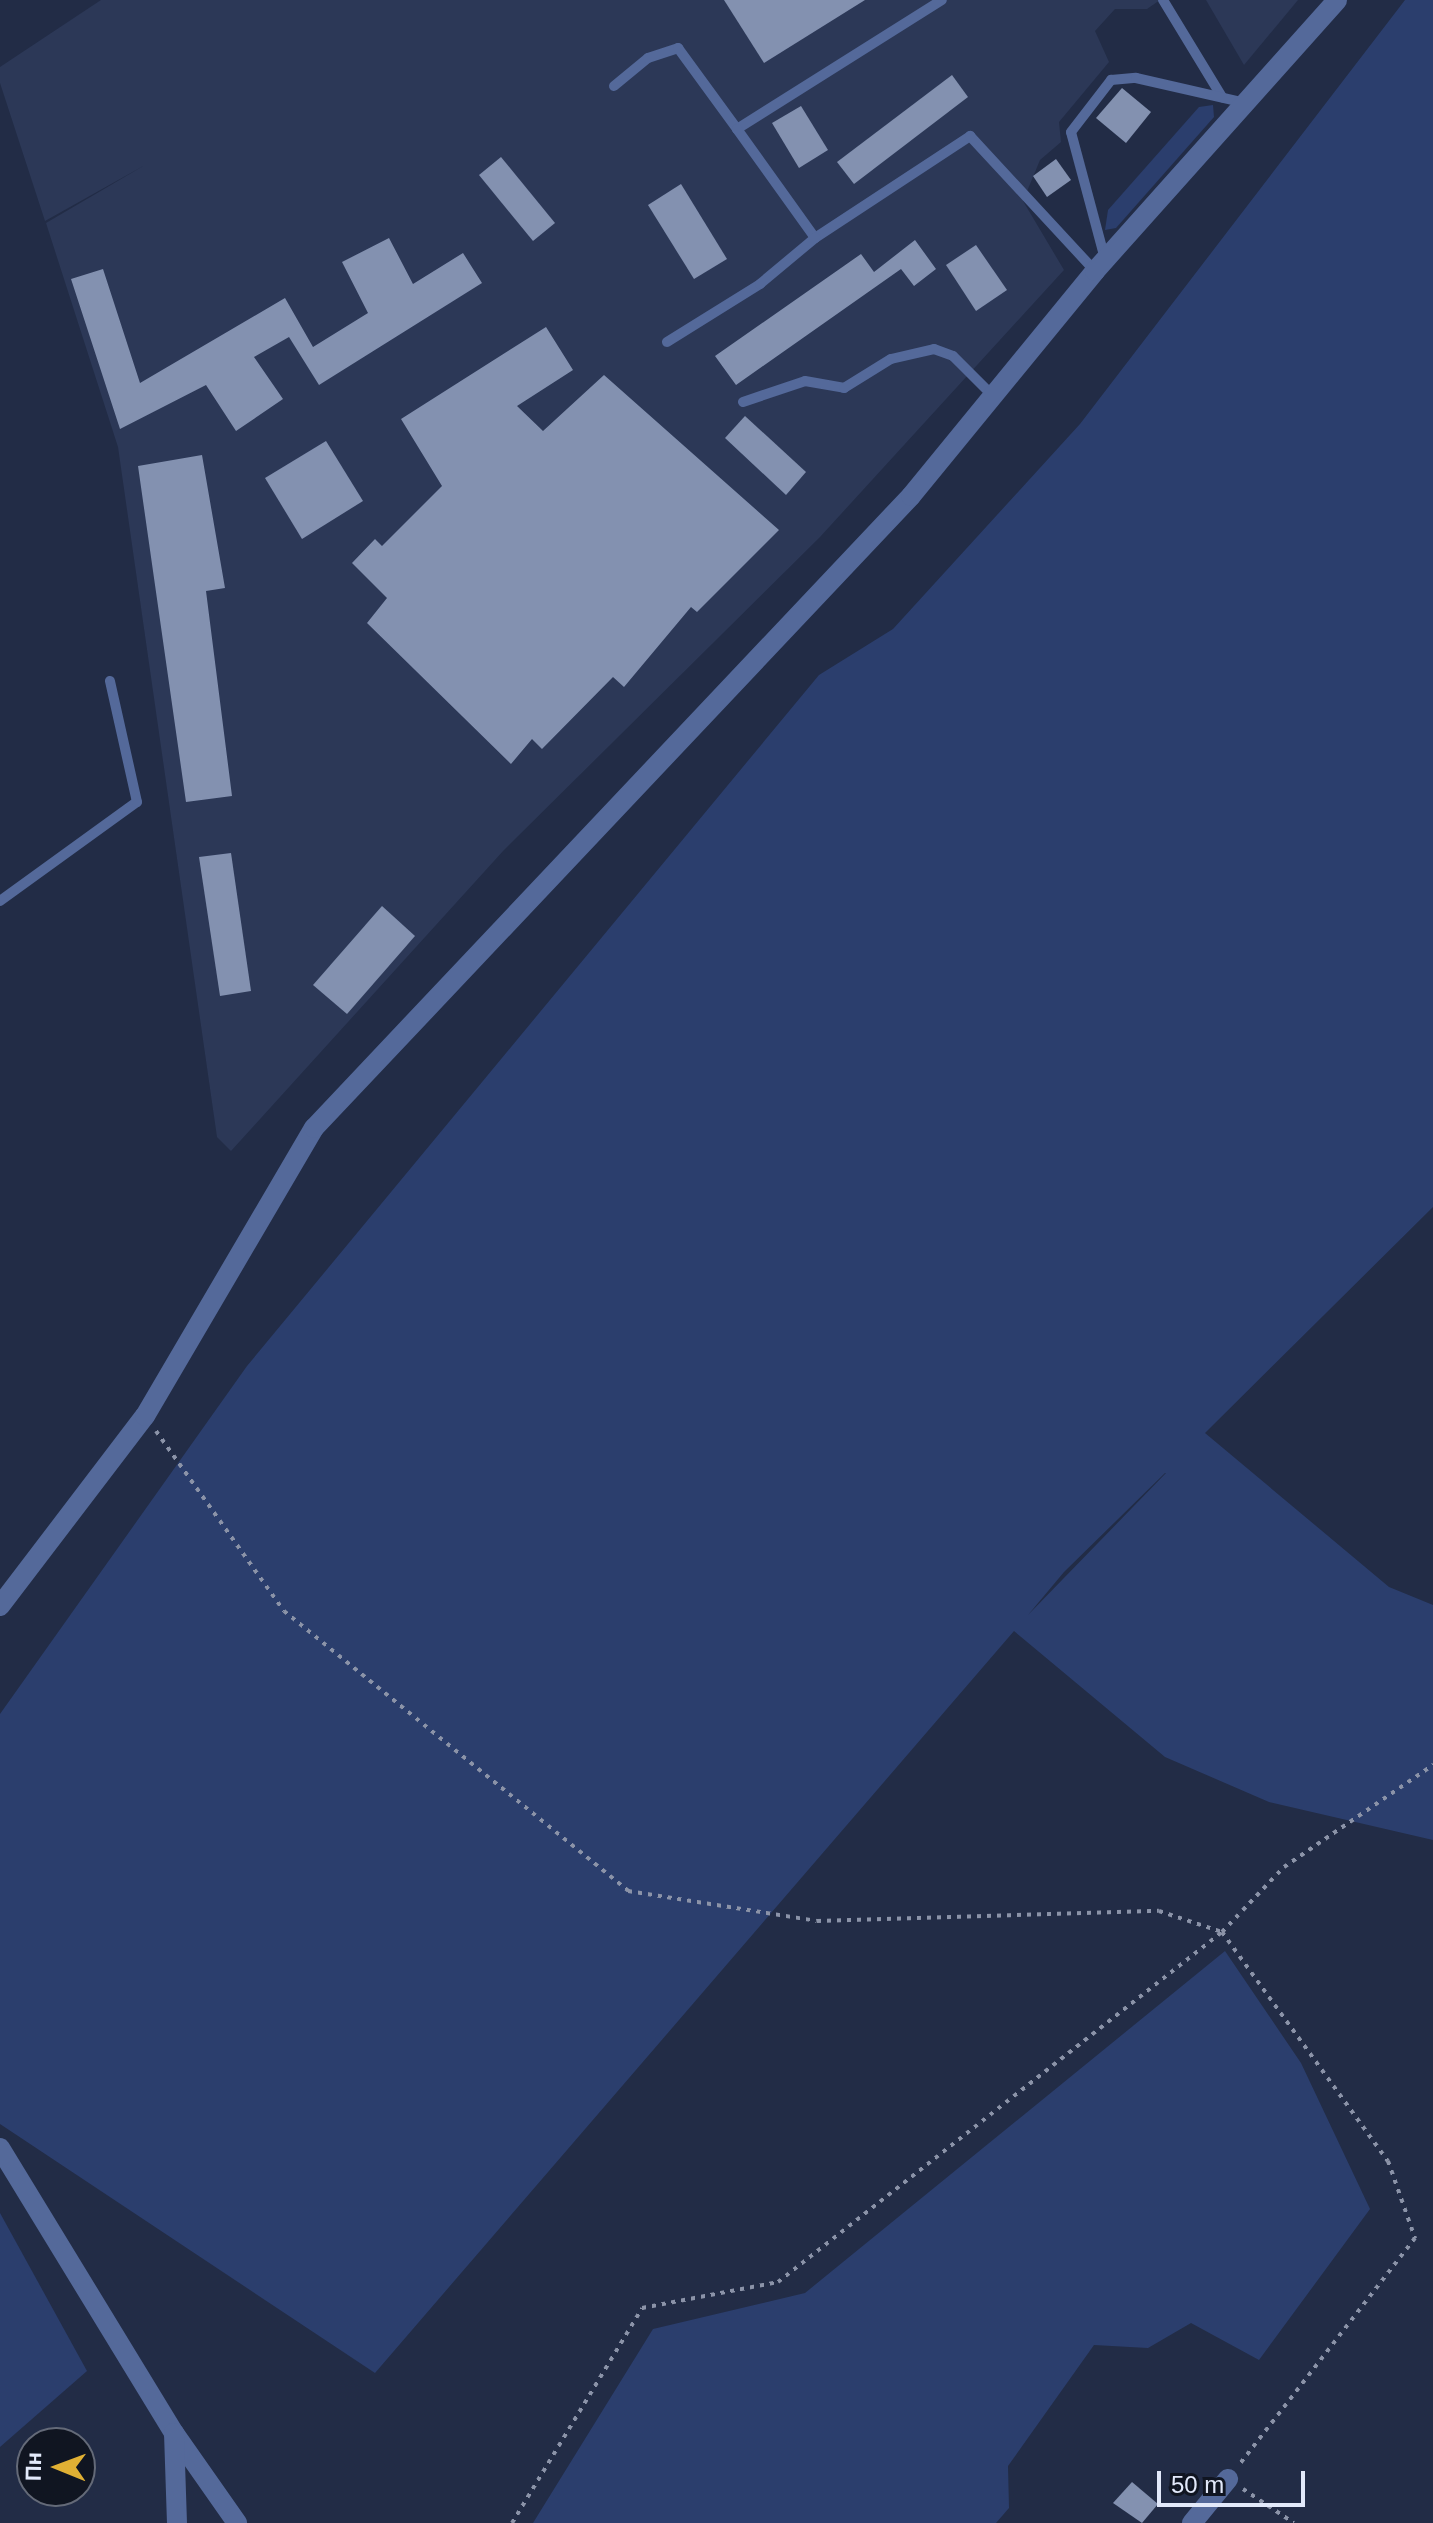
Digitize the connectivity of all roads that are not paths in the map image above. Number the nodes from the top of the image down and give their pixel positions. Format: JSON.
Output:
{"nodes":[{"id":1,"x":942,"y":0,"type":"edge"},
{"id":2,"x":1163,"y":0,"type":"edge"},
{"id":3,"x":1337,"y":0,"type":"edge"},
{"id":4,"x":614,"y":86,"type":"dead end"},
{"id":5,"x":1222,"y":97,"type":"junction"},
{"id":6,"x":1248,"y":103,"type":"junction"},
{"id":7,"x":737,"y":129,"type":"junction"},
{"id":8,"x":815,"y":238,"type":"junction"},
{"id":9,"x":1100,"y":265,"type":"junction"},
{"id":10,"x":667,"y":342,"type":"dead end"},
{"id":11,"x":993,"y":396,"type":"junction"},
{"id":12,"x":743,"y":402,"type":"dead end"},
{"id":13,"x":110,"y":681,"type":"dead end"},
{"id":14,"x":0,"y":901,"type":"edge"},
{"id":15,"x":0,"y":1606,"type":"edge"},
{"id":16,"x":0,"y":2148,"type":"edge"},
{"id":17,"x":174,"y":2433,"type":"junction"},
{"id":18,"x":1228,"y":2479,"type":"road end"},
{"id":19,"x":177,"y":2523,"type":"edge"},
{"id":20,"x":237,"y":2523,"type":"edge"},
{"id":21,"x":1192,"y":2523,"type":"edge"}],
"edges":[{"from":1,"to":7,"type":"lane"},
{"from":2,"to":5,"type":"lane"},
{"from":3,"to":6,"type":"street"},
{"from":4,"to":7,"type":"lane"},
{"from":5,"to":6,"type":"lane"},
{"from":5,"to":9,"type":"lane"},
{"from":6,"to":9,"type":"street"},
{"from":7,"to":8,"type":"lane"},
{"from":8,"to":9,"type":"lane"},
{"from":8,"to":10,"type":"lane"},
{"from":9,"to":11,"type":"street"},
{"from":11,"to":12,"type":"lane"},
{"from":11,"to":15,"type":"street"},
{"from":13,"to":14,"type":"lane"},
{"from":16,"to":17,"type":"street"},
{"from":17,"to":19,"type":"street"},
{"from":17,"to":20,"type":"street"},
{"from":18,"to":21,"type":"street"}]}
